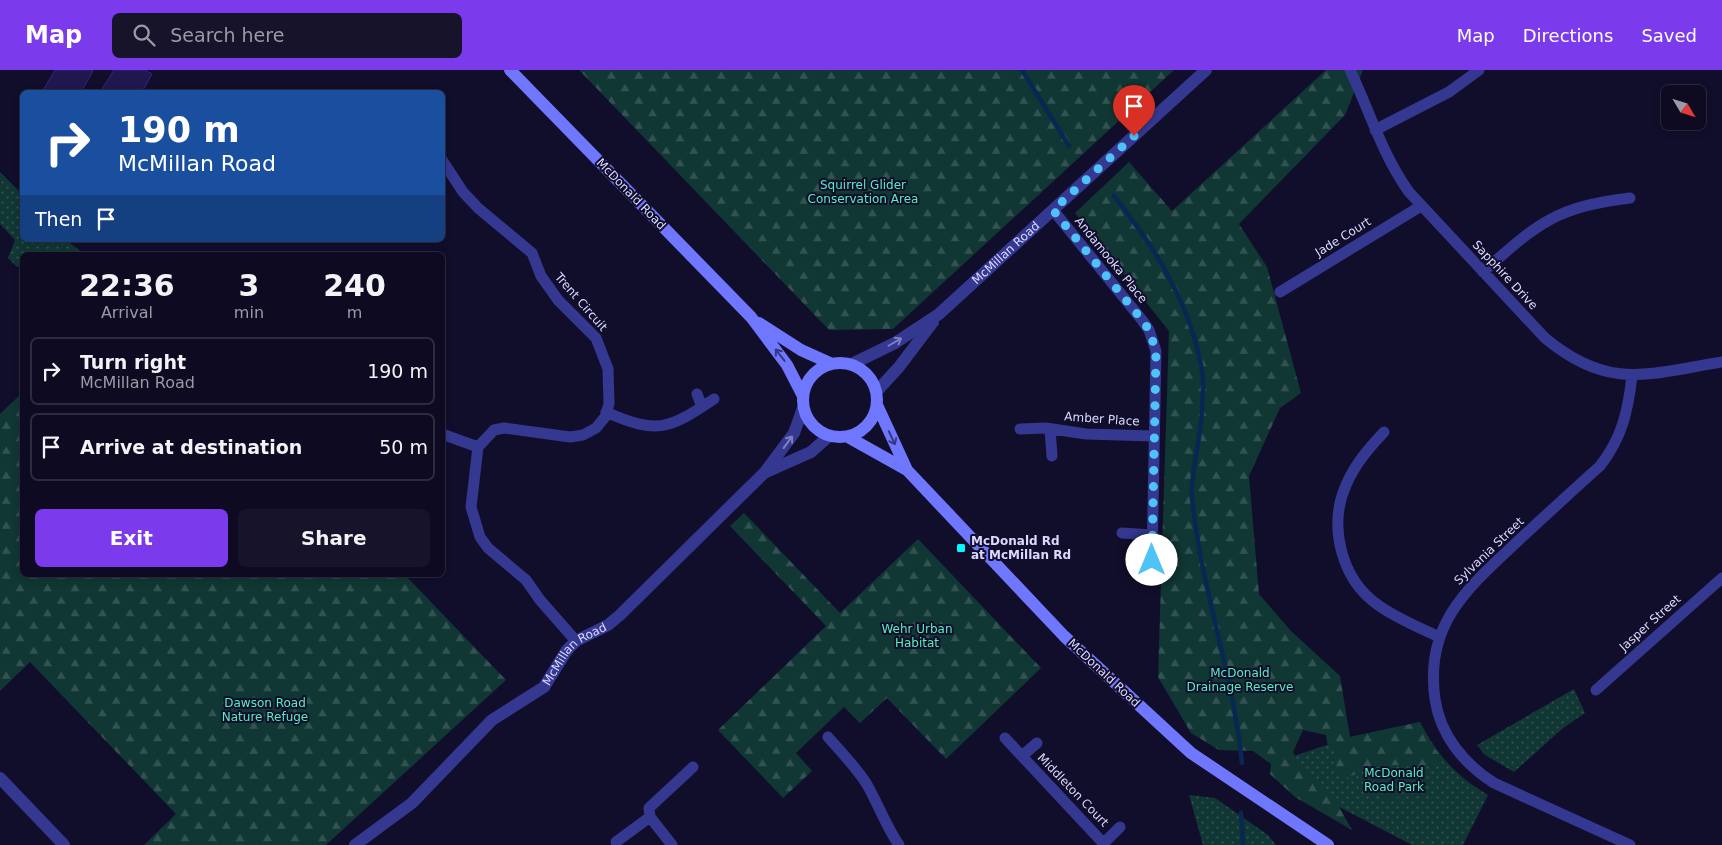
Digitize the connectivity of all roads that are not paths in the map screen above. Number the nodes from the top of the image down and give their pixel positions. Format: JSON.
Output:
{"nodes":[{"id":1,"x":510,"y":70,"type":"edge"},
{"id":2,"x":1206,"y":70,"type":"edge"},
{"id":3,"x":1350,"y":70,"type":"edge"},
{"id":4,"x":1478,"y":70,"type":"edge"},
{"id":5,"x":1375,"y":130,"type":"junction"},
{"id":6,"x":445,"y":164,"type":"edge"},
{"id":7,"x":1630,"y":198,"type":"dead end"},
{"id":8,"x":1420,"y":206,"type":"junction"},
{"id":9,"x":1053,"y":210,"type":"junction"},
{"id":10,"x":1483,"y":272,"type":"junction"},
{"id":11,"x":1280,"y":292,"type":"dead end"},
{"id":12,"x":939,"y":314,"type":"junction"},
{"id":13,"x":751,"y":318,"type":"junction"},
{"id":14,"x":1722,"y":362,"type":"edge"},
{"id":15,"x":832,"y":364,"type":"junction"},
{"id":16,"x":852,"y":364,"type":"junction"},
{"id":17,"x":1632,"y":376,"type":"junction"},
{"id":18,"x":877,"y":391,"type":"junction"},
{"id":19,"x":696,"y":394,"type":"dead end"},
{"id":20,"x":714,"y":399,"type":"dead end"},
{"id":21,"x":803,"y":402,"type":"junction"},
{"id":22,"x":877,"y":405,"type":"junction"},
{"id":23,"x":702,"y":407,"type":"junction"},
{"id":24,"x":606,"y":412,"type":"junction"},
{"id":25,"x":1020,"y":429,"type":"dead end"},
{"id":26,"x":1050,"y":429,"type":"junction"},
{"id":27,"x":1384,"y":432,"type":"dead end"},
{"id":28,"x":445,"y":435,"type":"edge"},
{"id":29,"x":828,"y":436,"type":"junction"},
{"id":30,"x":1153,"y":436,"type":"junction"},
{"id":31,"x":848,"y":437,"type":"junction"},
{"id":32,"x":478,"y":448,"type":"junction"},
{"id":33,"x":1052,"y":456,"type":"dead end"},
{"id":34,"x":907,"y":470,"type":"junction"},
{"id":35,"x":765,"y":472,"type":"junction"},
{"id":36,"x":1122,"y":533,"type":"dead end"},
{"id":37,"x":1152,"y":535,"type":"junction"},
{"id":38,"x":1152,"y":560,"type":"dead end"},
{"id":39,"x":1722,"y":578,"type":"edge"},
{"id":40,"x":1439,"y":637,"type":"junction"},
{"id":41,"x":576,"y":641,"type":"junction"},
{"id":42,"x":1596,"y":690,"type":"dead end"},
{"id":43,"x":828,"y":737,"type":"dead end"},
{"id":44,"x":1005,"y":738,"type":"dead end"},
{"id":45,"x":1037,"y":743,"type":"dead end"},
{"id":46,"x":1022,"y":756,"type":"junction"},
{"id":47,"x":693,"y":767,"type":"dead end"},
{"id":48,"x":0,"y":778,"type":"edge"},
{"id":49,"x":650,"y":817,"type":"junction"},
{"id":50,"x":1120,"y":826,"type":"dead end"},
{"id":51,"x":616,"y":842,"type":"dead end"},
{"id":52,"x":1105,"y":844,"type":"edge"},
{"id":53,"x":64,"y":845,"type":"edge"},
{"id":54,"x":355,"y":845,"type":"edge"},
{"id":55,"x":672,"y":845,"type":"edge"},
{"id":56,"x":899,"y":845,"type":"edge"},
{"id":57,"x":1328,"y":845,"type":"edge"},
{"id":58,"x":1630,"y":845,"type":"edge"}],
"edges":[{"from":1,"to":13,"type":"main road","name":"McDonald Road"},
{"from":2,"to":9,"type":"street","name":"McMillan Road"},
{"from":3,"to":5,"type":"street","name":"Sapphire Drive"},
{"from":4,"to":5,"type":"street"},
{"from":5,"to":8,"type":"street","name":"Sapphire Drive"},
{"from":6,"to":24,"type":"street","name":"Trent Circuit"},
{"from":7,"to":10,"type":"street"},
{"from":8,"to":10,"type":"street","name":"Sapphire Drive"},
{"from":8,"to":11,"type":"street","name":"Jade Court"},
{"from":9,"to":12,"type":"street","name":"McMillan Road"},
{"from":9,"to":30,"type":"street","name":"Andamooka Place"},
{"from":10,"to":17,"type":"street","name":"Sapphire Drive"},
{"from":16,"to":12,"type":"street","name":"McMillan Road","one_way":true},
{"from":12,"to":18,"type":"street","name":"McMillan Road"},
{"from":13,"to":15,"type":"main road","name":"McDonald Road"},
{"from":21,"to":13,"type":"main road","name":"McDonald Road","one_way":true},
{"from":14,"to":17,"type":"street","name":"Sapphire Drive"},
{"from":15,"to":16,"type":"main road"},
{"from":15,"to":21,"type":"main road"},
{"from":16,"to":18,"type":"main road"},
{"from":17,"to":40,"type":"street","name":"Sylvania Street"},
{"from":18,"to":22,"type":"main road"},
{"from":19,"to":23,"type":"street"},
{"from":20,"to":23,"type":"street"},
{"from":21,"to":29,"type":"main road"},
{"from":35,"to":21,"type":"street","name":"McMillan Road","one_way":true},
{"from":22,"to":31,"type":"main road"},
{"from":22,"to":34,"type":"main road","name":"McDonald Road","one_way":true},
{"from":23,"to":24,"type":"street"},
{"from":24,"to":32,"type":"street"},
{"from":25,"to":26,"type":"street","name":"Amber Place"},
{"from":26,"to":30,"type":"street","name":"Amber Place"},
{"from":26,"to":33,"type":"street","name":"Amber Place"},
{"from":27,"to":40,"type":"street"},
{"from":28,"to":32,"type":"street"},
{"from":29,"to":31,"type":"main road"},
{"from":29,"to":35,"type":"street","name":"McMillan Road"},
{"from":30,"to":37,"type":"street","name":"Andamooka Place"},
{"from":31,"to":34,"type":"main road","name":"McDonald Road"},
{"from":32,"to":41,"type":"street"},
{"from":34,"to":57,"type":"main road","name":"McDonald Road"},
{"from":35,"to":41,"type":"street","name":"McMillan Road"},
{"from":36,"to":37,"type":"street"},
{"from":37,"to":38,"type":"street","name":"Andamooka Place"},
{"from":39,"to":42,"type":"street","name":"Jasper Street"},
{"from":40,"to":58,"type":"street","name":"Sylvania Street"},
{"from":41,"to":54,"type":"street","name":"McMillan Road"},
{"from":43,"to":56,"type":"street"},
{"from":44,"to":46,"type":"street","name":"Middleton Court"},
{"from":45,"to":46,"type":"street","name":"Middleton Court"},
{"from":46,"to":52,"type":"street","name":"Middleton Court"},
{"from":47,"to":49,"type":"street"},
{"from":48,"to":53,"type":"street"},
{"from":49,"to":51,"type":"street"},
{"from":49,"to":55,"type":"street"},
{"from":50,"to":52,"type":"street","name":"Middleton Court"}]}
